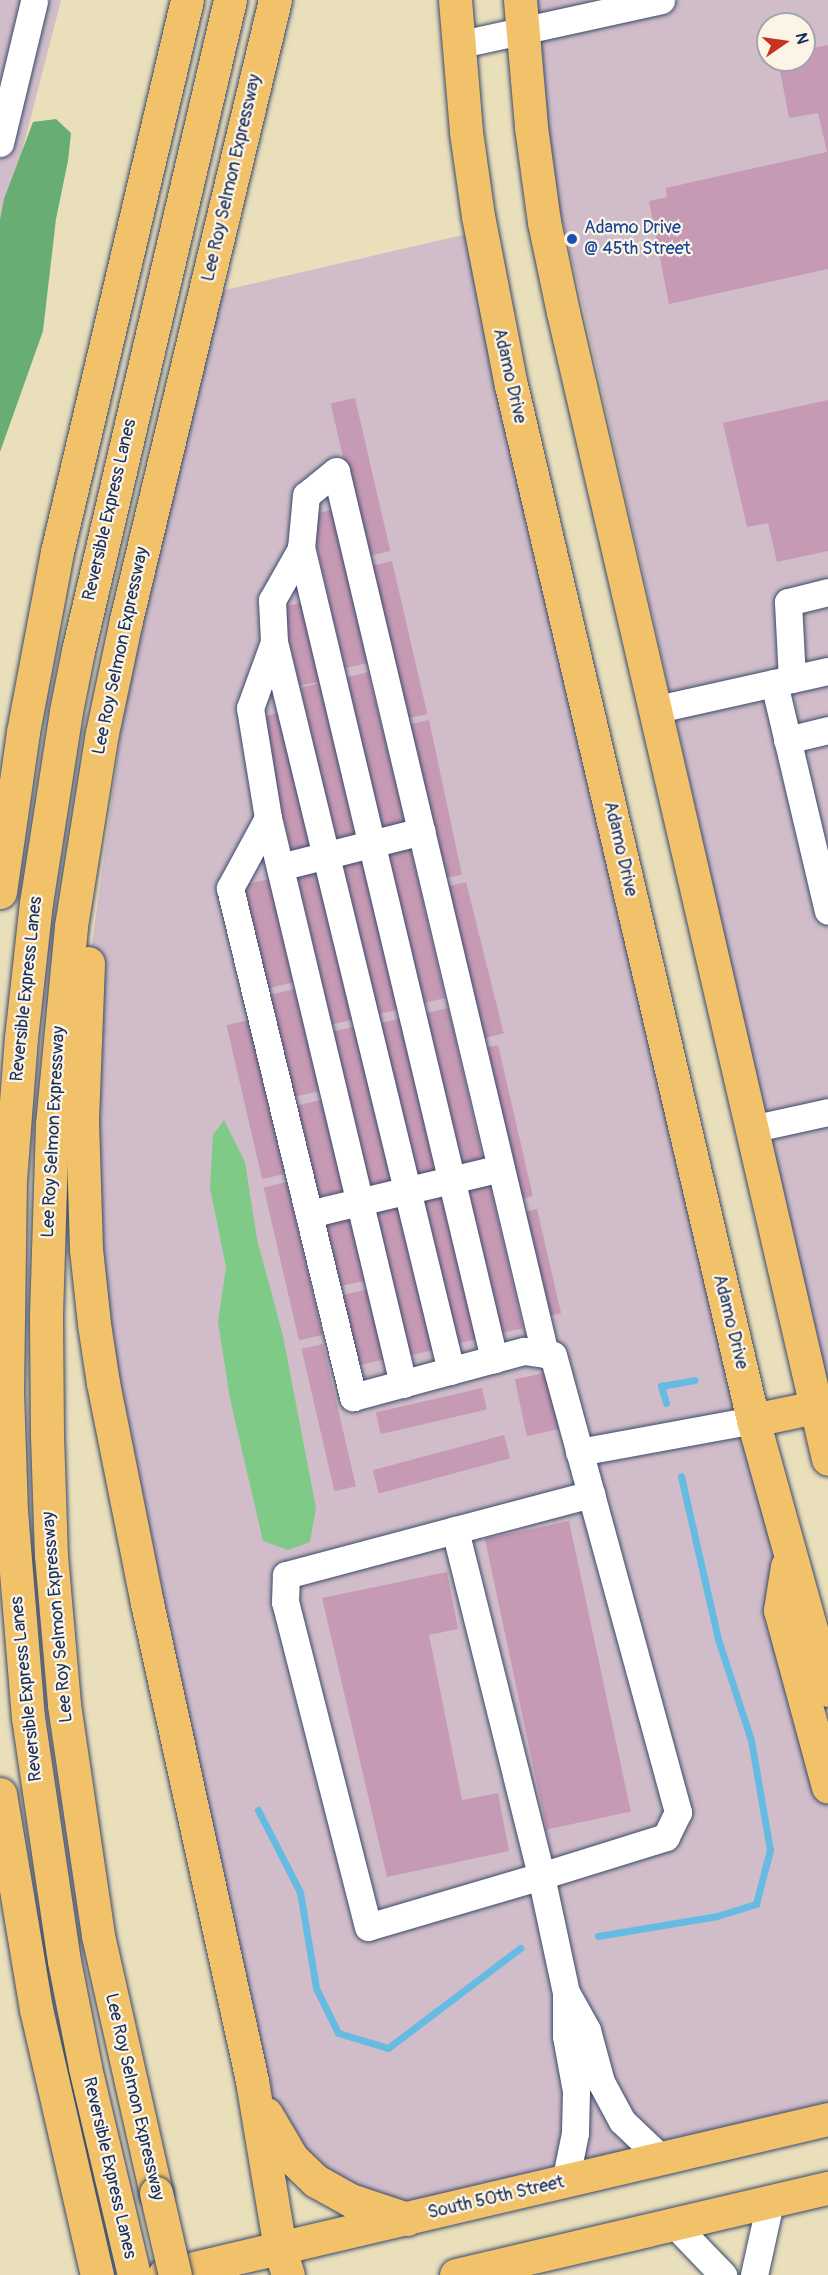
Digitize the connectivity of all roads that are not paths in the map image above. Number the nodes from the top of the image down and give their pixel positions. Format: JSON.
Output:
{"nodes":[{"id":1,"x":187,"y":0,"type":"edge"},
{"id":2,"x":230,"y":0,"type":"edge"},
{"id":3,"x":274,"y":0,"type":"edge"},
{"id":4,"x":455,"y":0,"type":"edge"},
{"id":5,"x":661,"y":0,"type":"edge"},
{"id":6,"x":34,"y":1,"type":"edge"},
{"id":7,"x":521,"y":16,"type":"edge"},
{"id":8,"x":457,"y":45,"type":"junction"},
{"id":9,"x":0,"y":143,"type":"edge"},
{"id":10,"x":301,"y":547,"type":"junction"},
{"id":11,"x":828,"y":592,"type":"edge"},
{"id":12,"x":274,"y":642,"type":"junction"},
{"id":13,"x":828,"y":671,"type":"edge"},
{"id":14,"x":783,"y":681,"type":"junction"},
{"id":15,"x":653,"y":710,"type":"junction"},
{"id":16,"x":828,"y":730,"type":"edge"},
{"id":17,"x":23,"y":732,"type":"junction"},
{"id":18,"x":102,"y":734,"type":"junction"},
{"id":19,"x":787,"y":740,"type":"junction"},
{"id":20,"x":0,"y":792,"type":"edge"},
{"id":21,"x":268,"y":818,"type":"junction"},
{"id":22,"x":422,"y":831,"type":"junction"},
{"id":23,"x":372,"y":844,"type":"junction"},
{"id":24,"x":326,"y":856,"type":"junction"},
{"id":25,"x":280,"y":867,"type":"junction"},
{"id":26,"x":0,"y":892,"type":"edge"},
{"id":27,"x":828,"y":910,"type":"edge"},
{"id":28,"x":828,"y":1112,"type":"edge"},
{"id":29,"x":751,"y":1129,"type":"junction"},
{"id":30,"x":501,"y":1167,"type":"junction"},
{"id":31,"x":452,"y":1179,"type":"junction"},
{"id":32,"x":407,"y":1190,"type":"junction"},
{"id":33,"x":360,"y":1202,"type":"junction"},
{"id":34,"x":309,"y":1214,"type":"junction"},
{"id":35,"x":545,"y":1354,"type":"junction"},
{"id":36,"x":494,"y":1359,"type":"junction"},
{"id":37,"x":451,"y":1371,"type":"junction"},
{"id":38,"x":403,"y":1384,"type":"junction"},
{"id":39,"x":822,"y":1406,"type":"edge"},
{"id":40,"x":753,"y":1420,"type":"junction"},
{"id":41,"x":579,"y":1452,"type":"junction"},
{"id":42,"x":828,"y":1459,"type":"edge"},
{"id":43,"x":591,"y":1494,"type":"junction"},
{"id":44,"x":455,"y":1530,"type":"junction"},
{"id":45,"x":789,"y":1555,"type":"junction"},
{"id":46,"x":828,"y":1690,"type":"edge"},
{"id":47,"x":828,"y":1787,"type":"edge"},
{"id":48,"x":0,"y":1794,"type":"edge"},
{"id":49,"x":541,"y":1876,"type":"junction"},
{"id":50,"x":566,"y":1993,"type":"junction"},
{"id":51,"x":252,"y":2081,"type":"junction"},
{"id":52,"x":828,"y":2100,"type":"edge"},
{"id":53,"x":828,"y":2120,"type":"edge"},
{"id":54,"x":791,"y":2128,"type":"junction"},
{"id":55,"x":663,"y":2160,"type":"junction"},
{"id":56,"x":565,"y":2182,"type":"junction"},
{"id":57,"x":827,"y":2189,"type":"edge"},
{"id":58,"x":770,"y":2202,"type":"junction"},
{"id":59,"x":407,"y":2219,"type":"junction"},
{"id":60,"x":674,"y":2224,"type":"junction"},
{"id":61,"x":284,"y":2262,"type":"edge"},
{"id":62,"x":97,"y":2275,"type":"edge"},
{"id":63,"x":134,"y":2275,"type":"edge"},
{"id":64,"x":164,"y":2275,"type":"edge"},
{"id":65,"x":175,"y":2275,"type":"edge"},
{"id":66,"x":456,"y":2275,"type":"edge"},
{"id":67,"x":723,"y":2275,"type":"edge"},
{"id":68,"x":754,"y":2275,"type":"edge"}],
"edges":[{"from":1,"to":17,"type":"main road"},
{"from":2,"to":63,"type":"main road","name":"Reversible Express Lanes"},
{"from":3,"to":18,"type":"main road","name":"Lee Roy Selmon Expressway"},
{"from":4,"to":8,"type":"main road","name":"Adamo Drive"},
{"from":5,"to":7,"type":"street"},
{"from":6,"to":9,"type":"street"},
{"from":7,"to":8,"type":"street"},
{"from":7,"to":15,"type":"main road"},
{"from":8,"to":40,"type":"main road","name":"Adamo Drive"},
{"from":10,"to":12,"type":"street"},
{"from":10,"to":22,"type":"street"},
{"from":10,"to":23,"type":"street"},
{"from":11,"to":14,"type":"street"},
{"from":12,"to":21,"type":"street"},
{"from":12,"to":24,"type":"street"},
{"from":13,"to":14,"type":"street"},
{"from":14,"to":15,"type":"street"},
{"from":14,"to":19,"type":"street"},
{"from":15,"to":29,"type":"main road"},
{"from":16,"to":19,"type":"street"},
{"from":17,"to":20,"type":"main road"},
{"from":17,"to":26,"type":"main road"},
{"from":18,"to":51,"type":"main road"},
{"from":18,"to":65,"type":"main road","name":"Lee Roy Selmon Expressway","bridge":true},
{"from":19,"to":27,"type":"street"},
{"from":21,"to":25,"type":"street"},
{"from":21,"to":34,"type":"street"},
{"from":22,"to":23,"type":"street"},
{"from":22,"to":30,"type":"street"},
{"from":23,"to":24,"type":"street"},
{"from":23,"to":31,"type":"street"},
{"from":24,"to":25,"type":"street"},
{"from":24,"to":32,"type":"street"},
{"from":25,"to":33,"type":"street"},
{"from":28,"to":29,"type":"street"},
{"from":29,"to":39,"type":"main road"},
{"from":30,"to":31,"type":"street"},
{"from":30,"to":35,"type":"street"},
{"from":31,"to":32,"type":"street"},
{"from":31,"to":36,"type":"street"},
{"from":32,"to":33,"type":"street"},
{"from":32,"to":37,"type":"street"},
{"from":33,"to":34,"type":"street"},
{"from":33,"to":38,"type":"street"},
{"from":34,"to":38,"type":"street"},
{"from":35,"to":36,"type":"street"},
{"from":35,"to":41,"type":"street"},
{"from":36,"to":37,"type":"street"},
{"from":37,"to":38,"type":"street"},
{"from":39,"to":40,"type":"main road"},
{"from":39,"to":42,"type":"main road"},
{"from":40,"to":41,"type":"street"},
{"from":40,"to":45,"type":"main road","name":"Adamo Drive"},
{"from":41,"to":43,"type":"street"},
{"from":43,"to":44,"type":"street"},
{"from":43,"to":49,"type":"street"},
{"from":44,"to":49,"type":"street"},
{"from":44,"to":49,"type":"street"},
{"from":45,"to":46,"type":"main road","name":"Adamo Drive"},
{"from":45,"to":47,"type":"main road"},
{"from":48,"to":62,"type":"main road"},
{"from":49,"to":50,"type":"street"},
{"from":50,"to":55,"type":"street"},
{"from":50,"to":56,"type":"street"},
{"from":51,"to":59,"type":"main road"},
{"from":51,"to":61,"type":"main road"},
{"from":52,"to":54,"type":"main road"},
{"from":53,"to":54,"type":"main road","name":"South 50th Street"},
{"from":54,"to":55,"type":"main road","name":"South 50th Street"},
{"from":55,"to":56,"type":"main road","name":"South 50th Street"},
{"from":56,"to":59,"type":"main road","name":"South 50th Street"},
{"from":57,"to":58,"type":"main road"},
{"from":58,"to":60,"type":"main road"},
{"from":58,"to":68,"type":"street"},
{"from":59,"to":61,"type":"main road","name":"South 50th Street"},
{"from":60,"to":66,"type":"main road"},
{"from":60,"to":67,"type":"street"},
{"from":61,"to":64,"type":"main road","name":"South 50th Street"}]}
